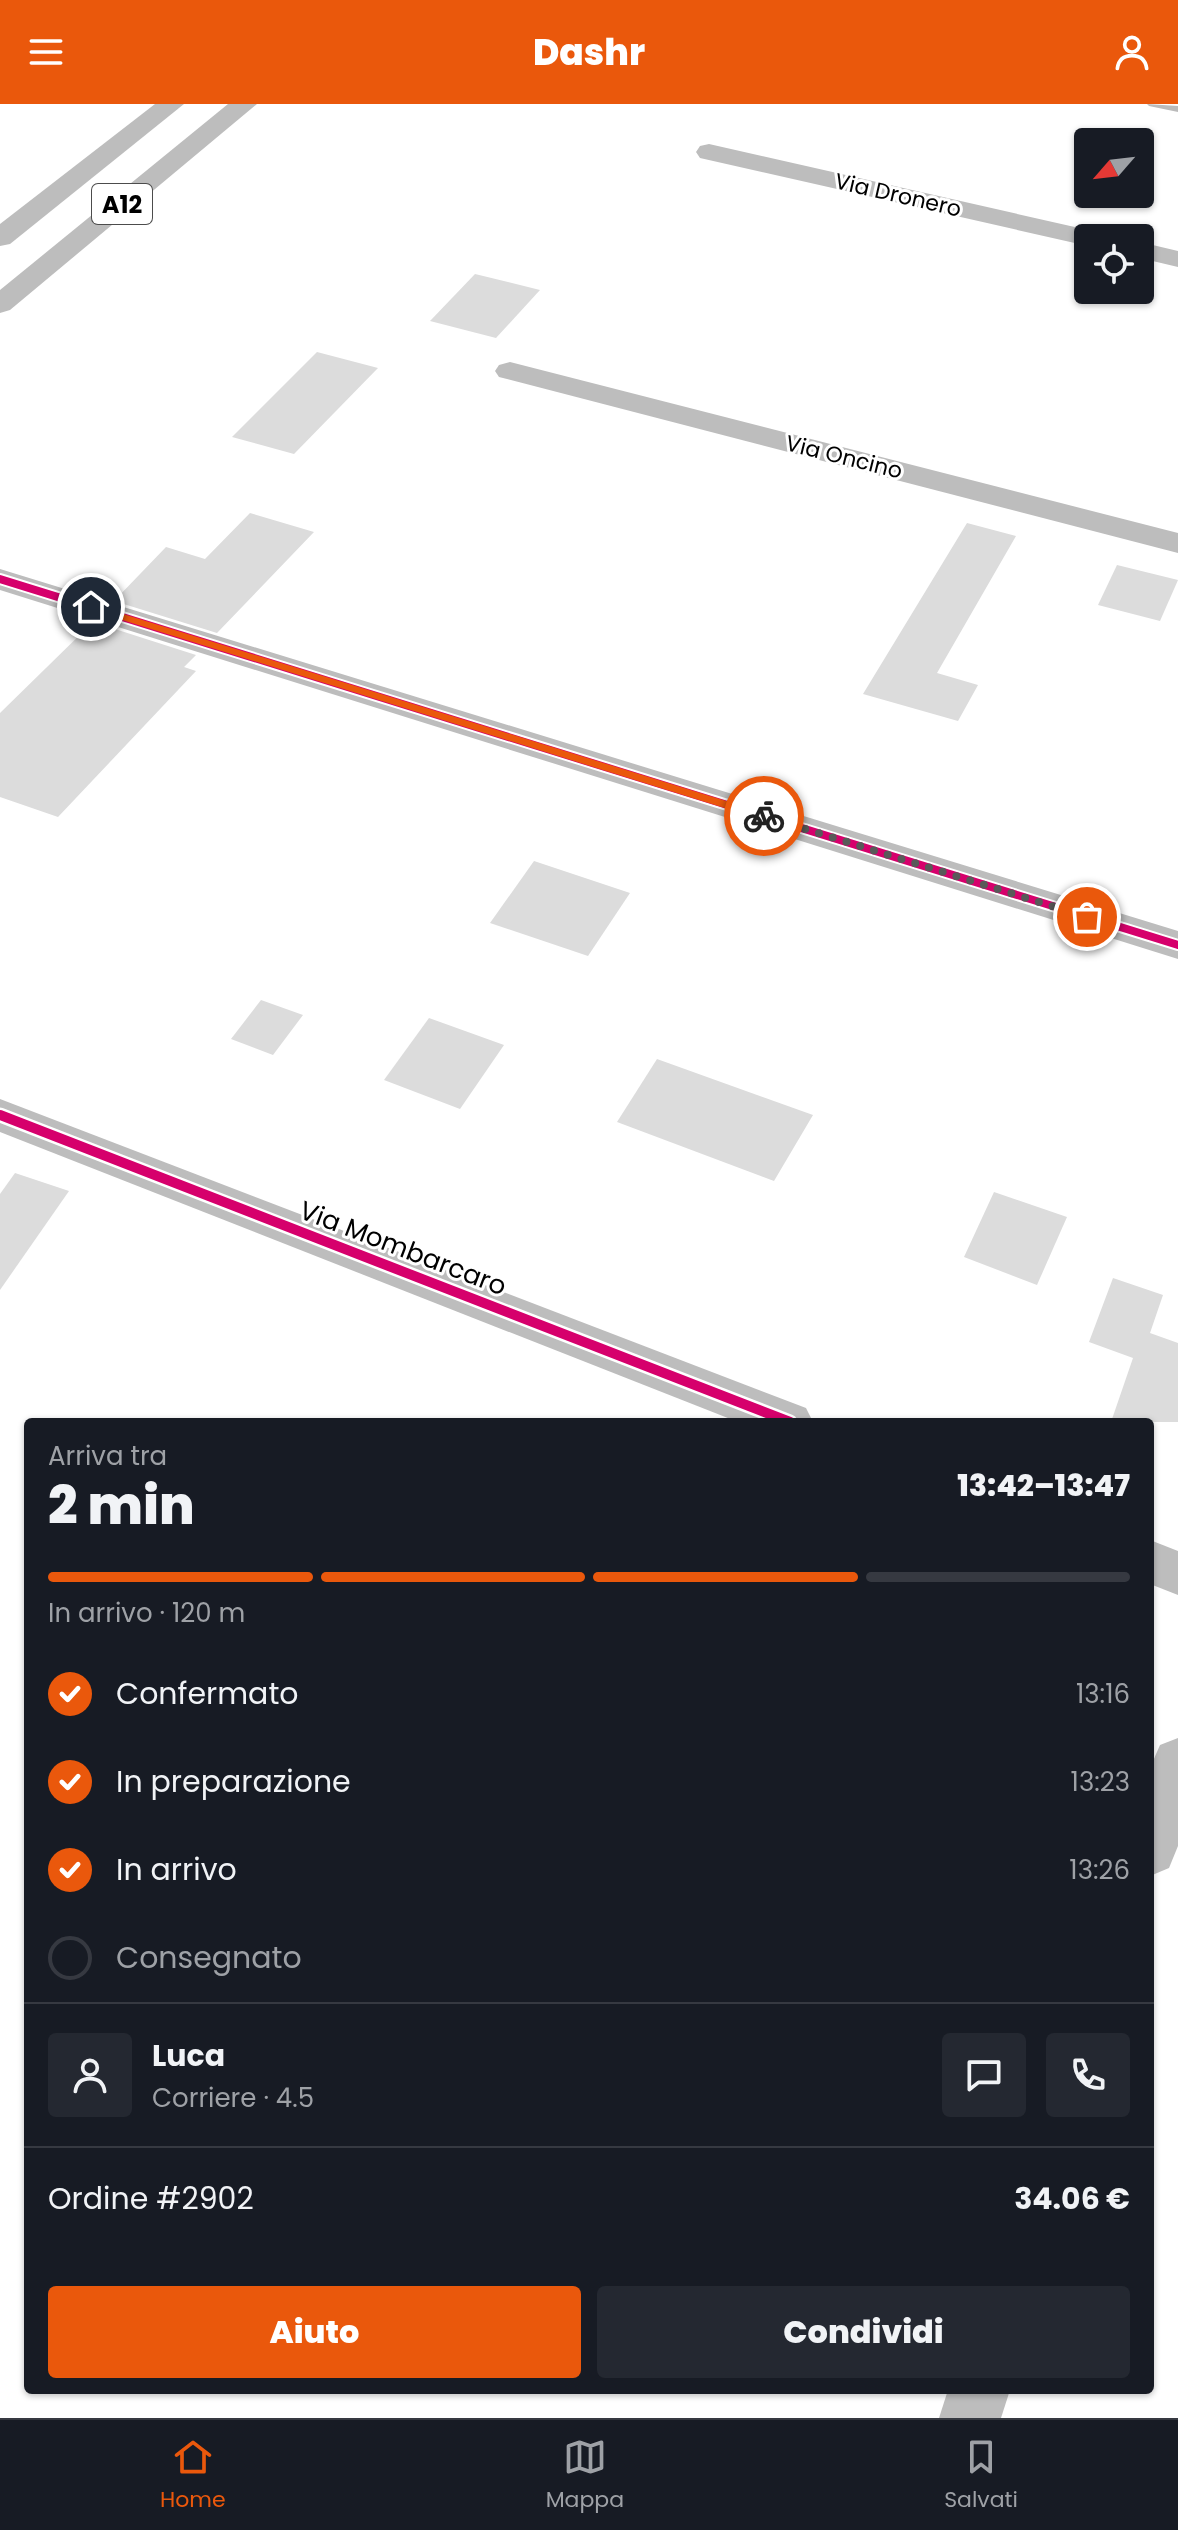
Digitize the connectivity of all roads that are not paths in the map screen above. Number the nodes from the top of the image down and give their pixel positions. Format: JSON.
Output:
{"nodes":[{"id":1,"x":171,"y":104,"type":"edge"},
{"id":2,"x":244,"y":104,"type":"edge"},
{"id":3,"x":709,"y":152,"type":"dead end"},
{"id":4,"x":1074,"y":235,"type":"edge"},
{"id":5,"x":0,"y":238,"type":"edge"},
{"id":6,"x":1154,"y":253,"type":"edge"},
{"id":7,"x":1178,"y":259,"type":"edge"},
{"id":8,"x":0,"y":304,"type":"edge"},
{"id":9,"x":510,"y":371,"type":"dead end"},
{"id":10,"x":1178,"y":543,"type":"edge"},
{"id":11,"x":0,"y":579,"type":"edge"},
{"id":12,"x":1178,"y":945,"type":"edge"},
{"id":13,"x":0,"y":1115,"type":"edge"},
{"id":14,"x":780,"y":1418,"type":"edge"},
{"id":15,"x":1154,"y":1564,"type":"edge"},
{"id":16,"x":1178,"y":1573,"type":"edge"},
{"id":17,"x":1178,"y":1762,"type":"edge"},
{"id":18,"x":1154,"y":1837,"type":"edge"},
{"id":19,"x":978,"y":2394,"type":"edge"},
{"id":20,"x":970,"y":2418,"type":"edge"}],
"edges":[{"from":1,"to":5,"type":"main road","number":"A12"},
{"from":2,"to":8,"type":"main road","number":"A12"},
{"from":3,"to":4,"type":"main road","name":"Via Dronero"},
{"from":6,"to":7,"type":"main road"},
{"from":9,"to":10,"type":"main road","name":"Via Oncino"},
{"from":11,"to":12,"type":"main road"},
{"from":13,"to":14,"type":"main road","name":"Via Mombarcaro"},
{"from":15,"to":16,"type":"main road"},
{"from":17,"to":18,"type":"main road"},
{"from":19,"to":20,"type":"main road"}]}
